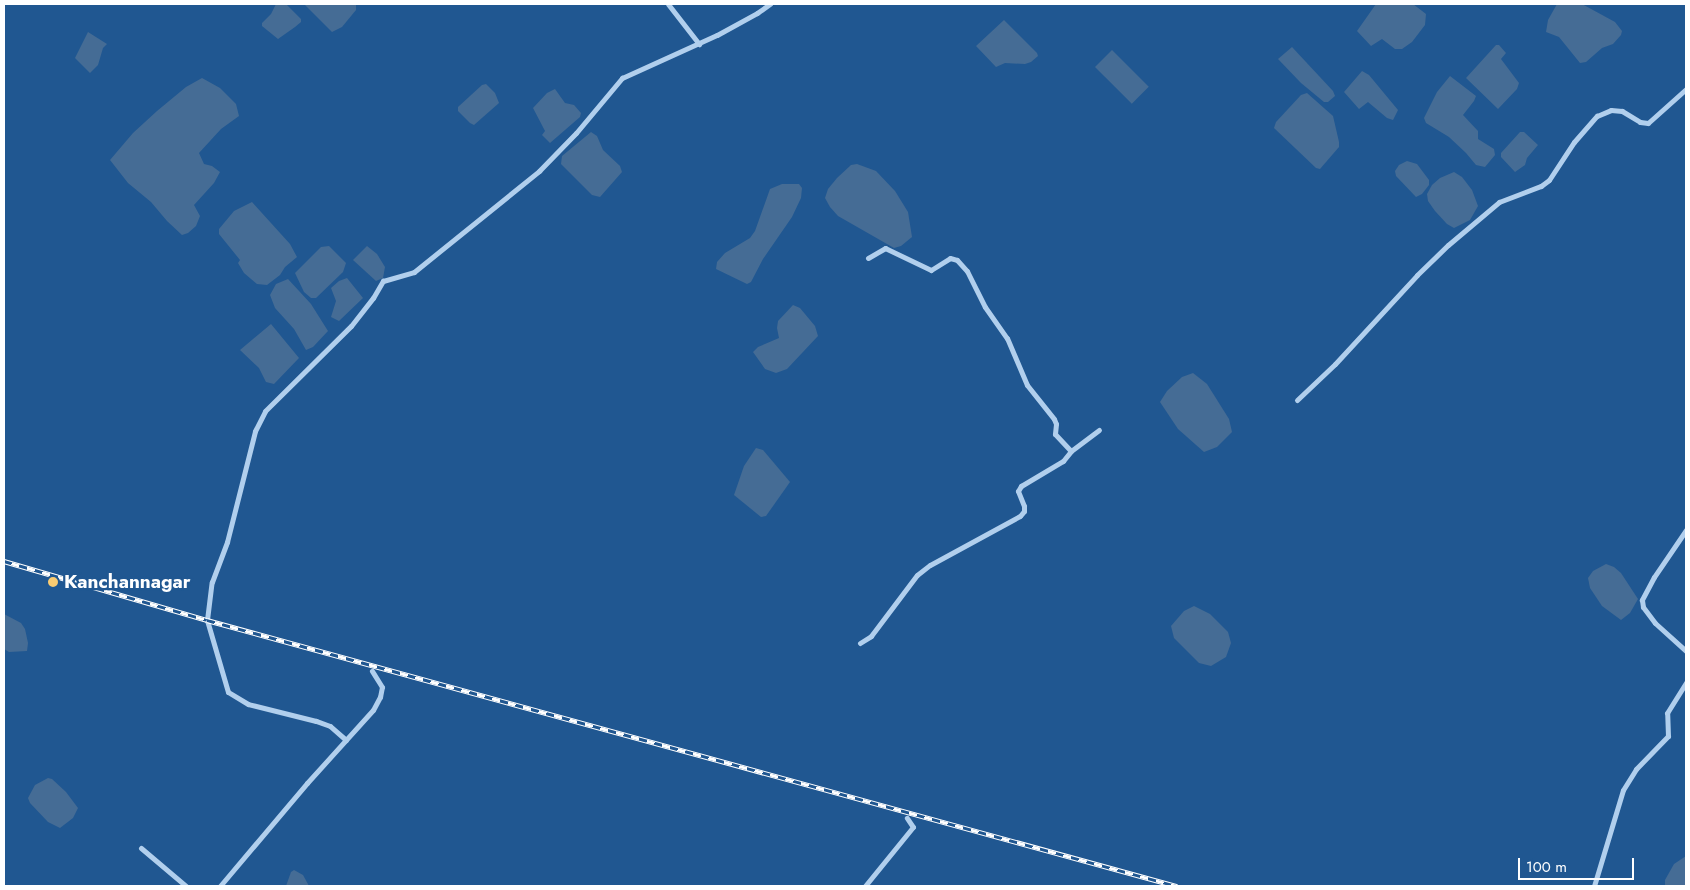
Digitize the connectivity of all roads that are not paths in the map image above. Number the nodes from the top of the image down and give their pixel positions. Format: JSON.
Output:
{"nodes":[{"id":1,"x":668,"y":4,"type":"edge"},
{"id":2,"x":770,"y":4,"type":"edge"},
{"id":3,"x":699,"y":44,"type":"junction"},
{"id":4,"x":1686,"y":89,"type":"edge"},
{"id":5,"x":868,"y":258,"type":"dead end"},
{"id":6,"x":1297,"y":400,"type":"dead end"},
{"id":7,"x":1099,"y":430,"type":"dead end"},
{"id":8,"x":1071,"y":451,"type":"junction"},
{"id":9,"x":1686,"y":530,"type":"edge"},
{"id":10,"x":860,"y":643,"type":"dead end"},
{"id":11,"x":1686,"y":652,"type":"edge"},
{"id":12,"x":372,"y":671,"type":"dead end"},
{"id":13,"x":1686,"y":682,"type":"edge"},
{"id":14,"x":346,"y":740,"type":"junction"},
{"id":15,"x":907,"y":818,"type":"dead end"},
{"id":16,"x":141,"y":848,"type":"dead end"},
{"id":17,"x":186,"y":886,"type":"edge"},
{"id":18,"x":220,"y":886,"type":"edge"},
{"id":19,"x":865,"y":886,"type":"edge"},
{"id":20,"x":1594,"y":886,"type":"edge"}],
"edges":[{"from":1,"to":3,"type":"street"},
{"from":2,"to":3,"type":"street"},
{"from":3,"to":14,"type":"street"},
{"from":4,"to":6,"type":"street"},
{"from":5,"to":8,"type":"street"},
{"from":7,"to":8,"type":"street"},
{"from":8,"to":10,"type":"street"},
{"from":9,"to":11,"type":"street"},
{"from":12,"to":14,"type":"street"},
{"from":13,"to":20,"type":"street"},
{"from":14,"to":18,"type":"street"},
{"from":15,"to":19,"type":"street"},
{"from":16,"to":17,"type":"street"}]}
